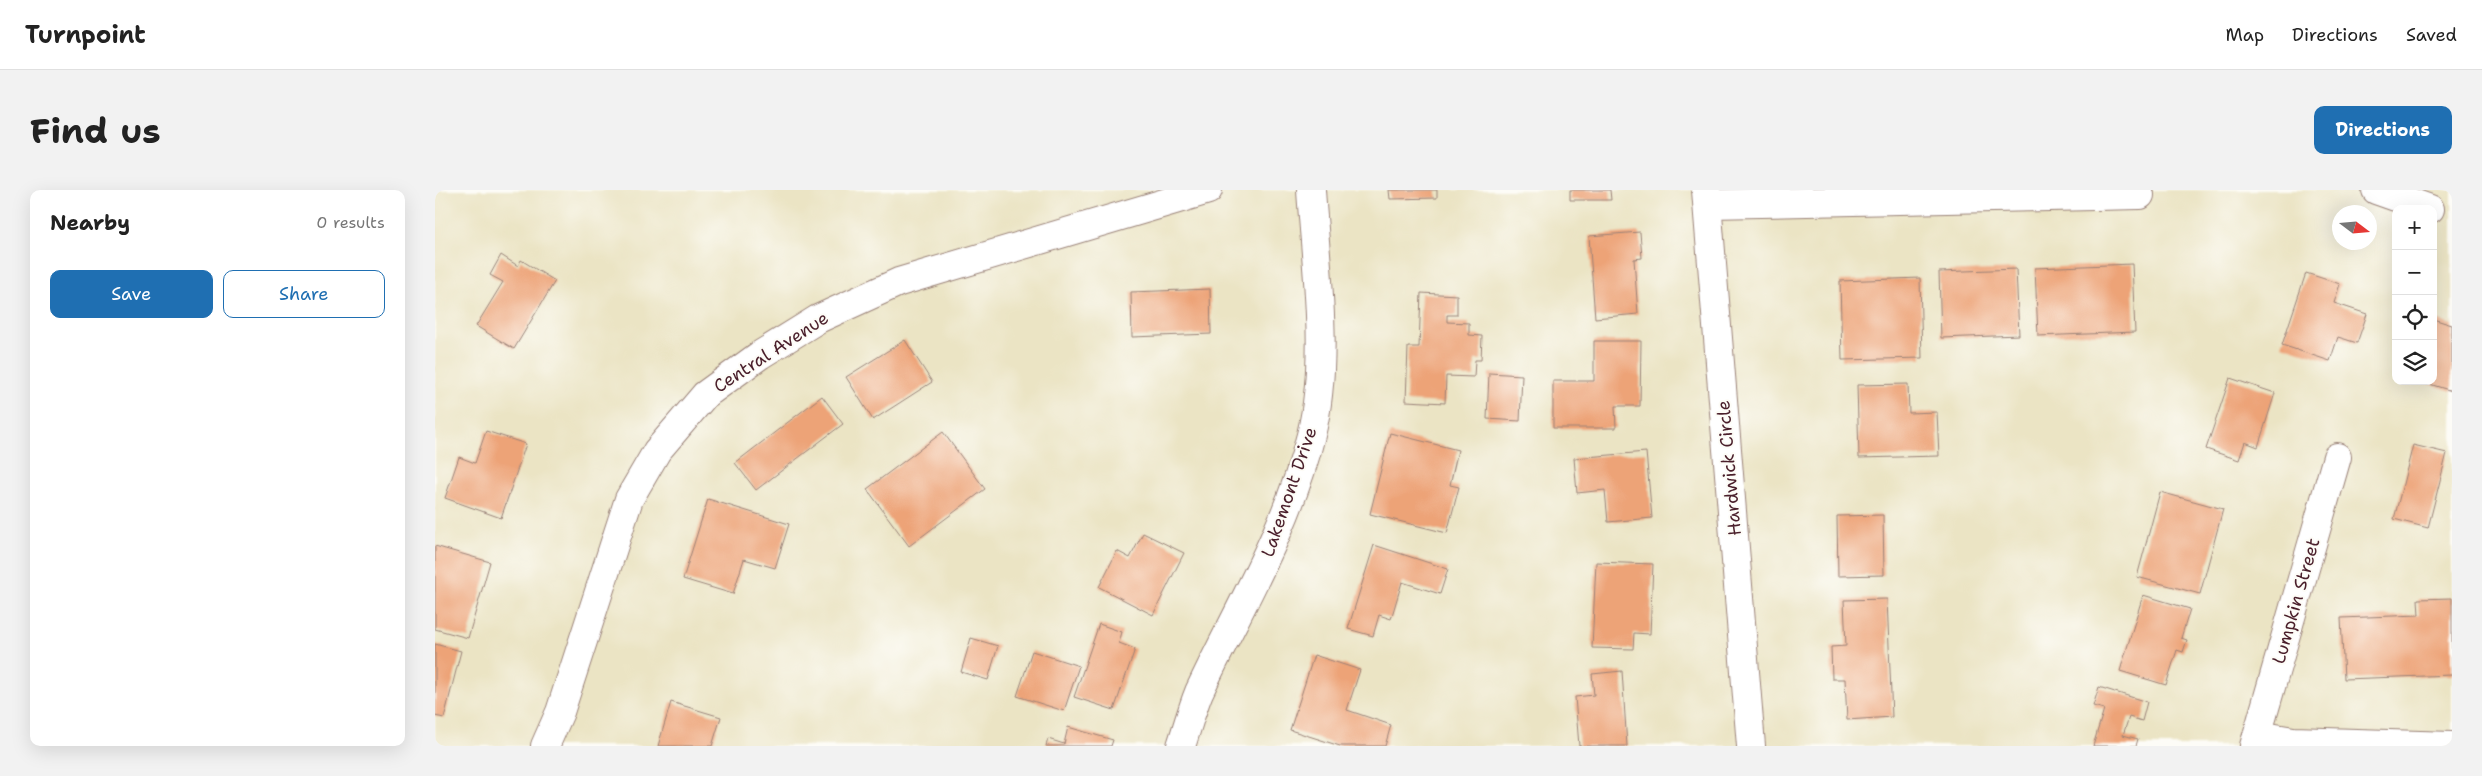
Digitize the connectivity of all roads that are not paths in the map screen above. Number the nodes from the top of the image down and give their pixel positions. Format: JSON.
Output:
{"nodes":[{"id":1,"x":1208,"y":190,"type":"edge"},
{"id":2,"x":1311,"y":190,"type":"edge"},
{"id":3,"x":2376,"y":190,"type":"edge"},
{"id":4,"x":2140,"y":194,"type":"dead end"},
{"id":5,"x":1707,"y":197,"type":"edge"},
{"id":6,"x":2419,"y":205,"type":"edge"},
{"id":7,"x":2437,"y":211,"type":"edge"},
{"id":8,"x":2452,"y":217,"type":"edge"},
{"id":9,"x":2337,"y":457,"type":"dead end"},
{"id":10,"x":2256,"y":740,"type":"edge"},
{"id":11,"x":545,"y":746,"type":"edge"},
{"id":12,"x":1181,"y":746,"type":"edge"},
{"id":13,"x":1751,"y":746,"type":"edge"},
{"id":14,"x":2452,"y":746,"type":"edge"}],
"edges":[{"from":1,"to":11,"type":"street","name":"Central Avenue"},
{"from":2,"to":12,"type":"street","name":"Lakemont Drive"},
{"from":3,"to":6,"type":"street"},
{"from":4,"to":5,"type":"street"},
{"from":5,"to":13,"type":"street","name":"Hardwick Circle"},
{"from":7,"to":8,"type":"street"},
{"from":9,"to":10,"type":"street","name":"Lumpkin Street"},
{"from":10,"to":14,"type":"street"}]}
